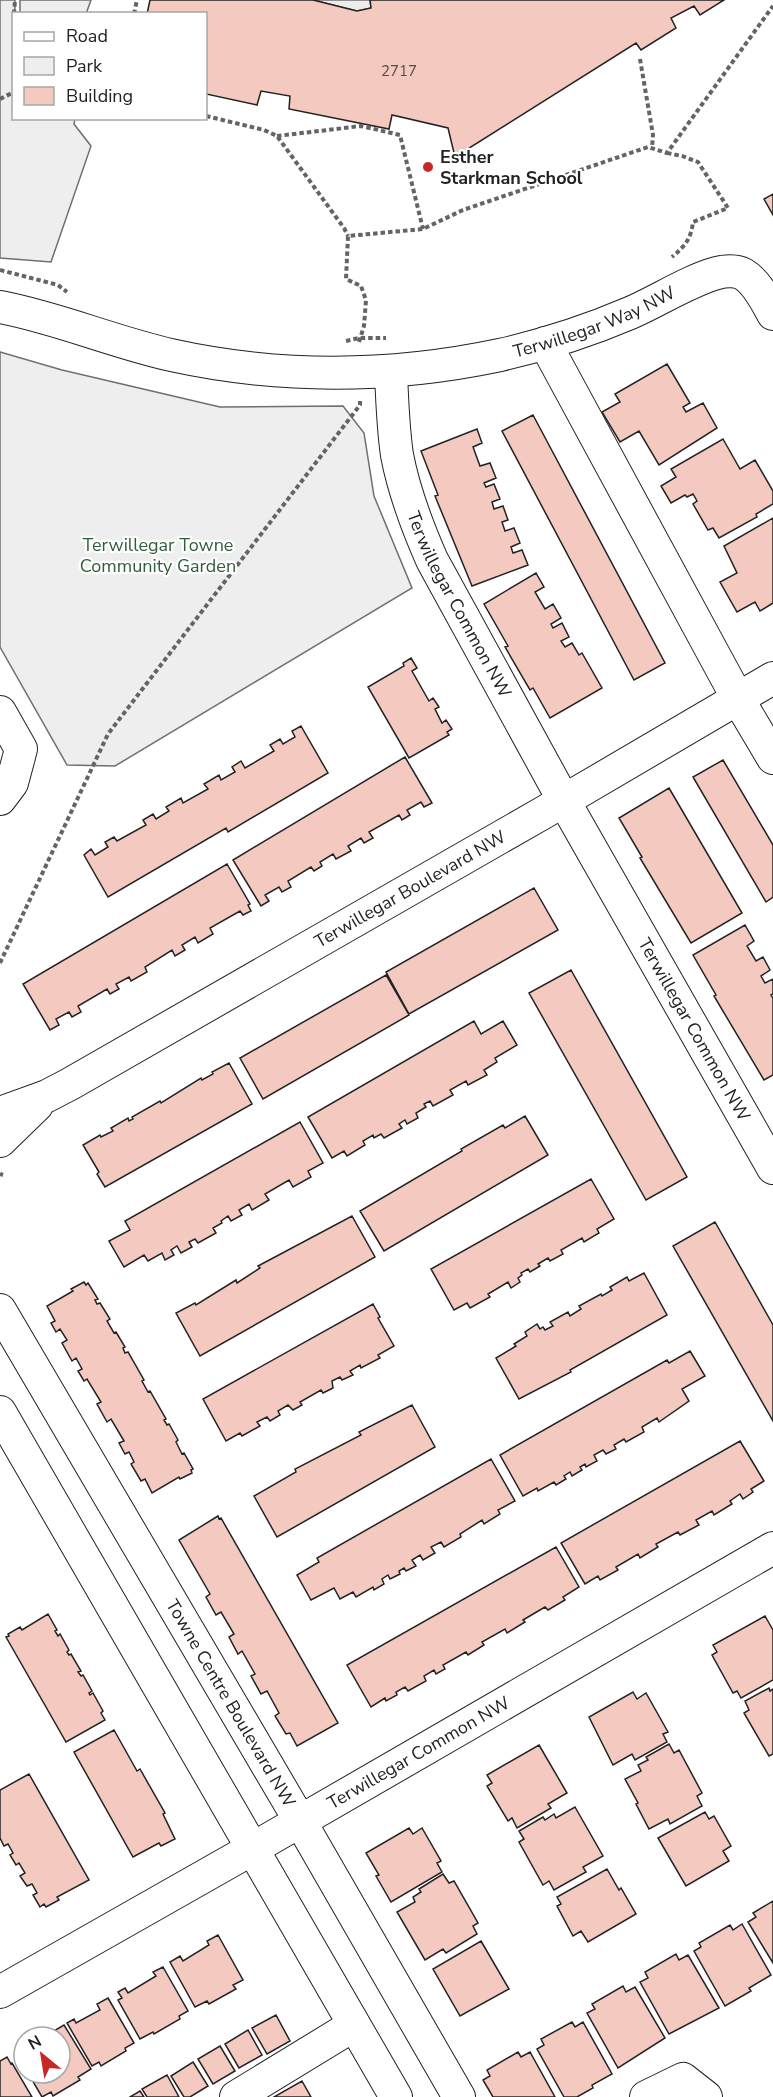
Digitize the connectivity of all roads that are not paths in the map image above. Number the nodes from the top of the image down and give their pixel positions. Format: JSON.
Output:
{"nodes":[{"id":1,"x":0,"y":307,"type":"edge"},
{"id":2,"x":773,"y":314,"type":"edge"},
{"id":3,"x":545,"y":344,"type":"junction"},
{"id":4,"x":391,"y":372,"type":"junction"},
{"id":5,"x":773,"y":678,"type":"edge"},
{"id":6,"x":738,"y":699,"type":"junction"},
{"id":7,"x":0,"y":712,"type":"edge"},
{"id":8,"x":773,"y":758,"type":"edge"},
{"id":9,"x":0,"y":799,"type":"edge"},
{"id":10,"x":564,"y":801,"type":"junction"},
{"id":11,"x":47,"y":1096,"type":"junction"},
{"id":12,"x":0,"y":1113,"type":"edge"},
{"id":13,"x":0,"y":1141,"type":"edge"},
{"id":14,"x":773,"y":1168,"type":"edge"},
{"id":15,"x":0,"y":1310,"type":"edge"},
{"id":16,"x":10,"y":1349,"type":"edge"},
{"id":17,"x":0,"y":1412,"type":"edge"},
{"id":18,"x":773,"y":1548,"type":"edge"},
{"id":19,"x":300,"y":1821,"type":"junction"},
{"id":20,"x":252,"y":1849,"type":"junction"},
{"id":21,"x":0,"y":1992,"type":"edge"},
{"id":22,"x":354,"y":2025,"type":"junction"},
{"id":23,"x":236,"y":2097,"type":"edge"},
{"id":24,"x":396,"y":2097,"type":"edge"},
{"id":25,"x":459,"y":2097,"type":"edge"},
{"id":26,"x":646,"y":2097,"type":"edge"},
{"id":27,"x":706,"y":2097,"type":"edge"}],
"edges":[{"from":1,"to":4,"type":"street"},
{"from":2,"to":3,"type":"street","name":"Terwillegar Way NW"},
{"from":3,"to":4,"type":"street","name":"Terwillegar Way NW"},
{"from":3,"to":6,"type":"street"},
{"from":4,"to":10,"type":"street","name":"Terwillegar Common NW"},
{"from":5,"to":6,"type":"street","name":"Terwillegar Boulevard NW"},
{"from":6,"to":8,"type":"street"},
{"from":6,"to":10,"type":"street","name":"Terwillegar Boulevard NW"},
{"from":7,"to":9,"type":"street"},
{"from":10,"to":11,"type":"street","name":"Terwillegar Boulevard NW"},
{"from":10,"to":14,"type":"street","name":"Terwillegar Common NW"},
{"from":11,"to":12,"type":"street","name":"Terwillegar Boulevard NW"},
{"from":11,"to":13,"type":"street","name":"Terwillegar Boulevard NW"},
{"from":15,"to":16,"type":"street","name":"Towne Centre Boulevard NW"},
{"from":16,"to":19,"type":"street","name":"Towne Centre Boulevard NW"},
{"from":17,"to":20,"type":"street"},
{"from":18,"to":19,"type":"street","name":"Terwillegar Common NW"},
{"from":19,"to":20,"type":"street","name":"Terwillegar Common NW"},
{"from":19,"to":25,"type":"street","name":"Towne Centre Boulevard NW"},
{"from":20,"to":21,"type":"street","name":"Terwillegar Common NW"},
{"from":20,"to":22,"type":"street"},
{"from":22,"to":23,"type":"street"},
{"from":22,"to":24,"type":"street"},
{"from":26,"to":27,"type":"street"}]}
